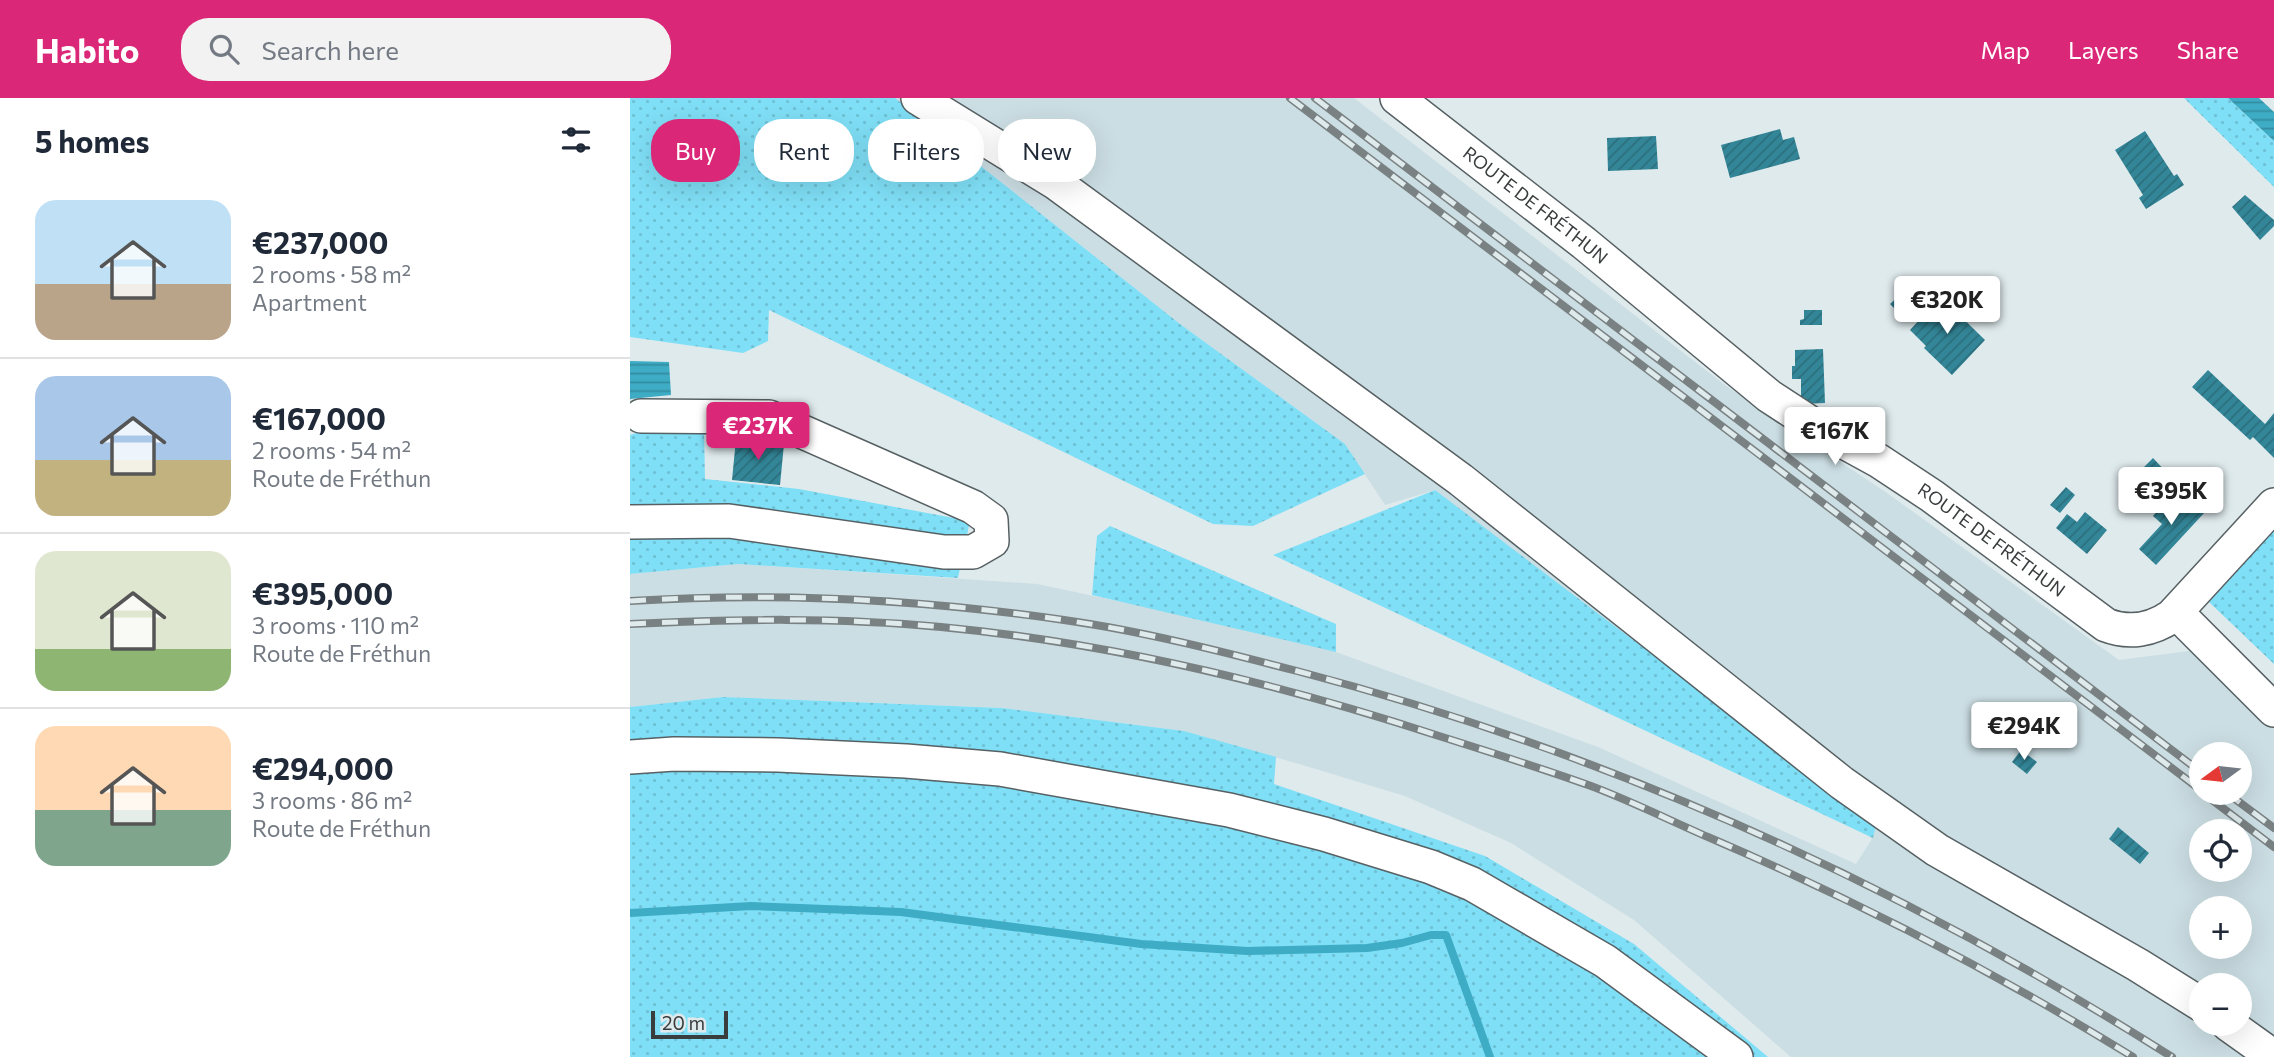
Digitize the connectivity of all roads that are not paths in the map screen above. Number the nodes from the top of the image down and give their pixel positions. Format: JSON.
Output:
{"nodes":[{"id":1,"x":918,"y":98,"type":"edge"},
{"id":2,"x":1412,"y":102,"type":"edge"},
{"id":3,"x":641,"y":416,"type":"dead end"},
{"id":4,"x":2274,"y":505,"type":"edge"},
{"id":5,"x":630,"y":522,"type":"edge"},
{"id":6,"x":2176,"y":612,"type":"junction"},
{"id":7,"x":2274,"y":710,"type":"edge"},
{"id":8,"x":630,"y":757,"type":"edge"},
{"id":9,"x":2189,"y":997,"type":"edge"},
{"id":10,"x":2245,"y":1036,"type":"edge"},
{"id":11,"x":1736,"y":1057,"type":"edge"},
{"id":12,"x":2274,"y":1057,"type":"edge"}],
"edges":[{"from":1,"to":9,"type":"street"},
{"from":2,"to":6,"type":"street","name":"ROUTE DE FRÉTHUN"},
{"from":3,"to":5,"type":"street"},
{"from":4,"to":6,"type":"street","name":"ROUTE DE FRÉTHUN"},
{"from":6,"to":7,"type":"street"},
{"from":8,"to":11,"type":"street"},
{"from":10,"to":12,"type":"street"}]}
